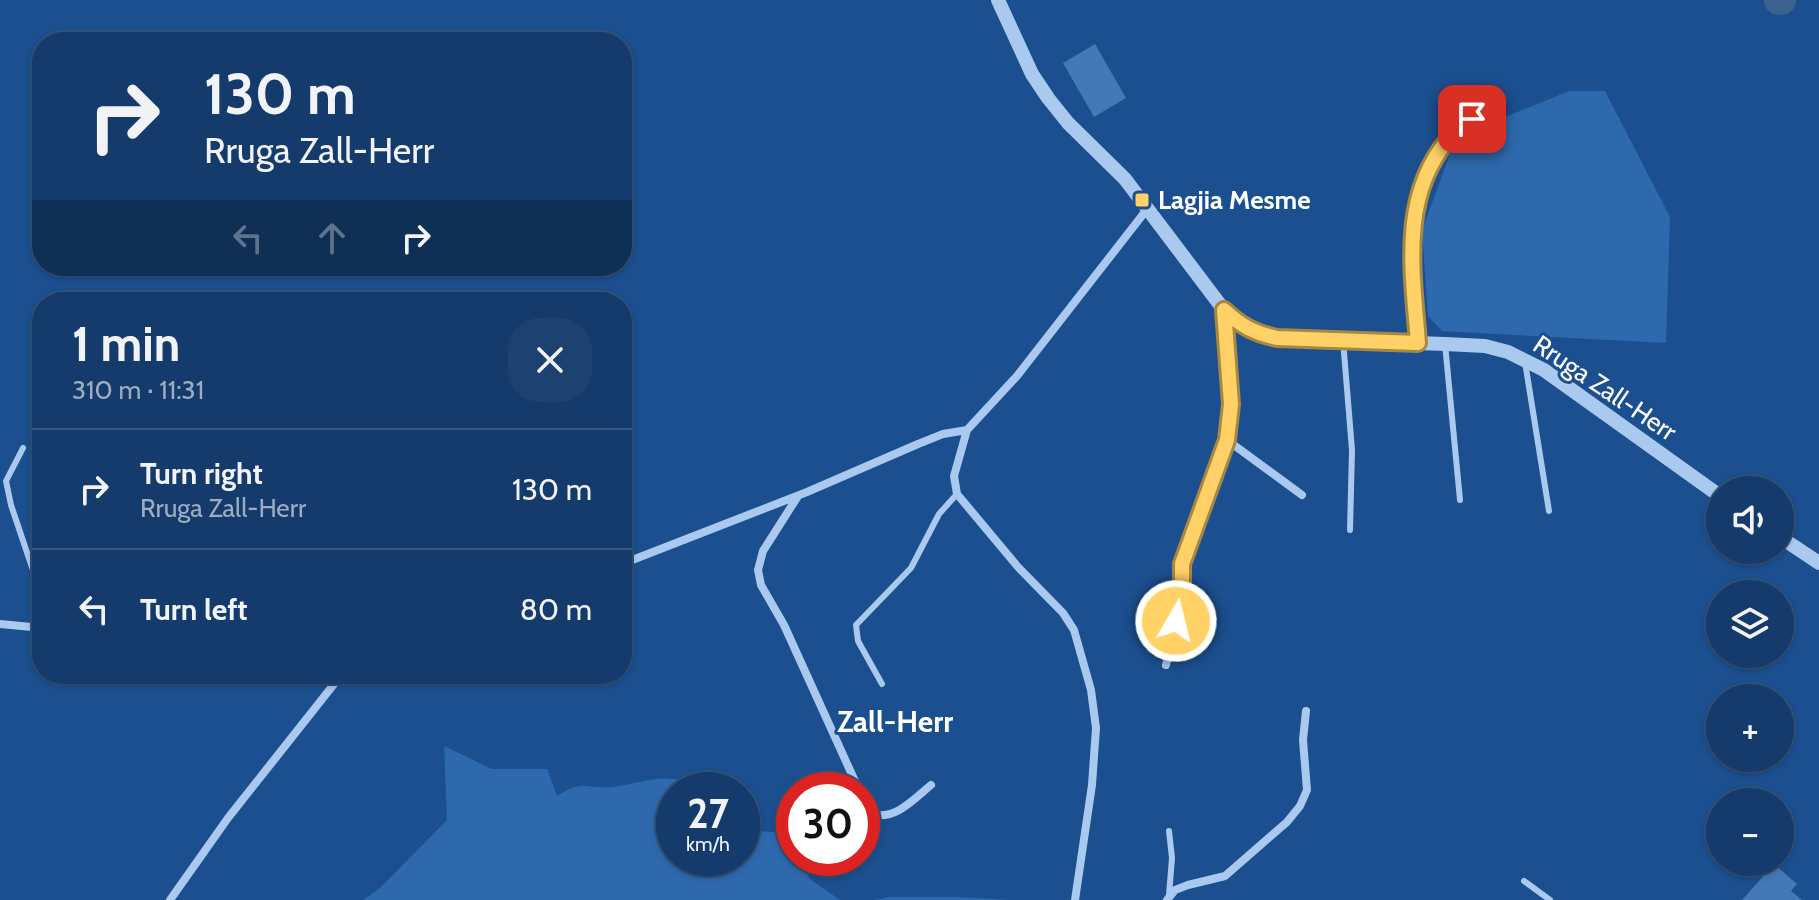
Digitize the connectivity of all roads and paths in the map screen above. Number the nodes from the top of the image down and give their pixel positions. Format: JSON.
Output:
{"nodes":[{"id":1,"x":998,"y":0,"type":"edge"},
{"id":2,"x":1472,"y":119,"type":"dead end"},
{"id":3,"x":1148,"y":208,"type":"junction"},
{"id":4,"x":1224,"y":310,"type":"junction"},
{"id":5,"x":1343,"y":340,"type":"junction"},
{"id":6,"x":1418,"y":343,"type":"junction"},
{"id":7,"x":1445,"y":344,"type":"junction"},
{"id":8,"x":1525,"y":359,"type":"junction"},
{"id":9,"x":967,"y":430,"type":"junction"},
{"id":10,"x":1227,"y":440,"type":"junction"},
{"id":11,"x":23,"y":448,"type":"dead end"},
{"id":12,"x":1706,"y":486,"type":"edge"},
{"id":13,"x":957,"y":494,"type":"junction"},
{"id":14,"x":1302,"y":495,"type":"dead end"},
{"id":15,"x":798,"y":496,"type":"junction"},
{"id":16,"x":1460,"y":500,"type":"dead end"},
{"id":17,"x":1549,"y":511,"type":"dead end"},
{"id":18,"x":1350,"y":530,"type":"dead end"},
{"id":19,"x":1794,"y":546,"type":"edge"},
{"id":20,"x":632,"y":560,"type":"edge"},
{"id":21,"x":1819,"y":563,"type":"edge"},
{"id":22,"x":32,"y":567,"type":"edge"},
{"id":23,"x":0,"y":624,"type":"edge"},
{"id":24,"x":32,"y":627,"type":"edge"},
{"id":25,"x":1166,"y":665,"type":"dead end"},
{"id":26,"x":334,"y":684,"type":"edge"},
{"id":27,"x":882,"y":684,"type":"dead end"},
{"id":28,"x":1306,"y":711,"type":"dead end"},
{"id":29,"x":851,"y":772,"type":"edge"},
{"id":30,"x":931,"y":785,"type":"dead end"},
{"id":31,"x":880,"y":816,"type":"edge"},
{"id":32,"x":1169,"y":831,"type":"dead end"},
{"id":33,"x":1524,"y":881,"type":"dead end"},
{"id":34,"x":1168,"y":897,"type":"edge"},
{"id":35,"x":170,"y":900,"type":"edge"},
{"id":36,"x":1075,"y":900,"type":"edge"},
{"id":37,"x":1550,"y":900,"type":"edge"}],
"edges":[{"from":1,"to":3,"type":"street","name":"Rruga Zall-Herr"},
{"from":2,"to":6,"type":"lane"},
{"from":3,"to":4,"type":"street","name":"Rruga Zall-Herr"},
{"from":3,"to":9,"type":"street"},
{"from":4,"to":5,"type":"street","name":"Rruga Zall-Herr"},
{"from":4,"to":10,"type":"street"},
{"from":5,"to":6,"type":"street","name":"Rruga Zall-Herr"},
{"from":5,"to":18,"type":"lane"},
{"from":6,"to":7,"type":"street","name":"Rruga Zall-Herr"},
{"from":7,"to":8,"type":"street","name":"Rruga Zall-Herr"},
{"from":7,"to":16,"type":"lane"},
{"from":8,"to":12,"type":"street","name":"Rruga Zall-Herr"},
{"from":8,"to":17,"type":"lane"},
{"from":9,"to":13,"type":"street"},
{"from":9,"to":15,"type":"street"},
{"from":10,"to":14,"type":"street"},
{"from":10,"to":25,"type":"street"},
{"from":11,"to":22,"type":"lane"},
{"from":13,"to":27,"type":"lane"},
{"from":13,"to":36,"type":"street"},
{"from":15,"to":20,"type":"street"},
{"from":15,"to":29,"type":"street"},
{"from":19,"to":21,"type":"street"},
{"from":23,"to":24,"type":"street"},
{"from":26,"to":35,"type":"street"},
{"from":28,"to":34,"type":"street"},
{"from":30,"to":31,"type":"street"},
{"from":32,"to":34,"type":"lane"},
{"from":33,"to":37,"type":"lane"}]}
